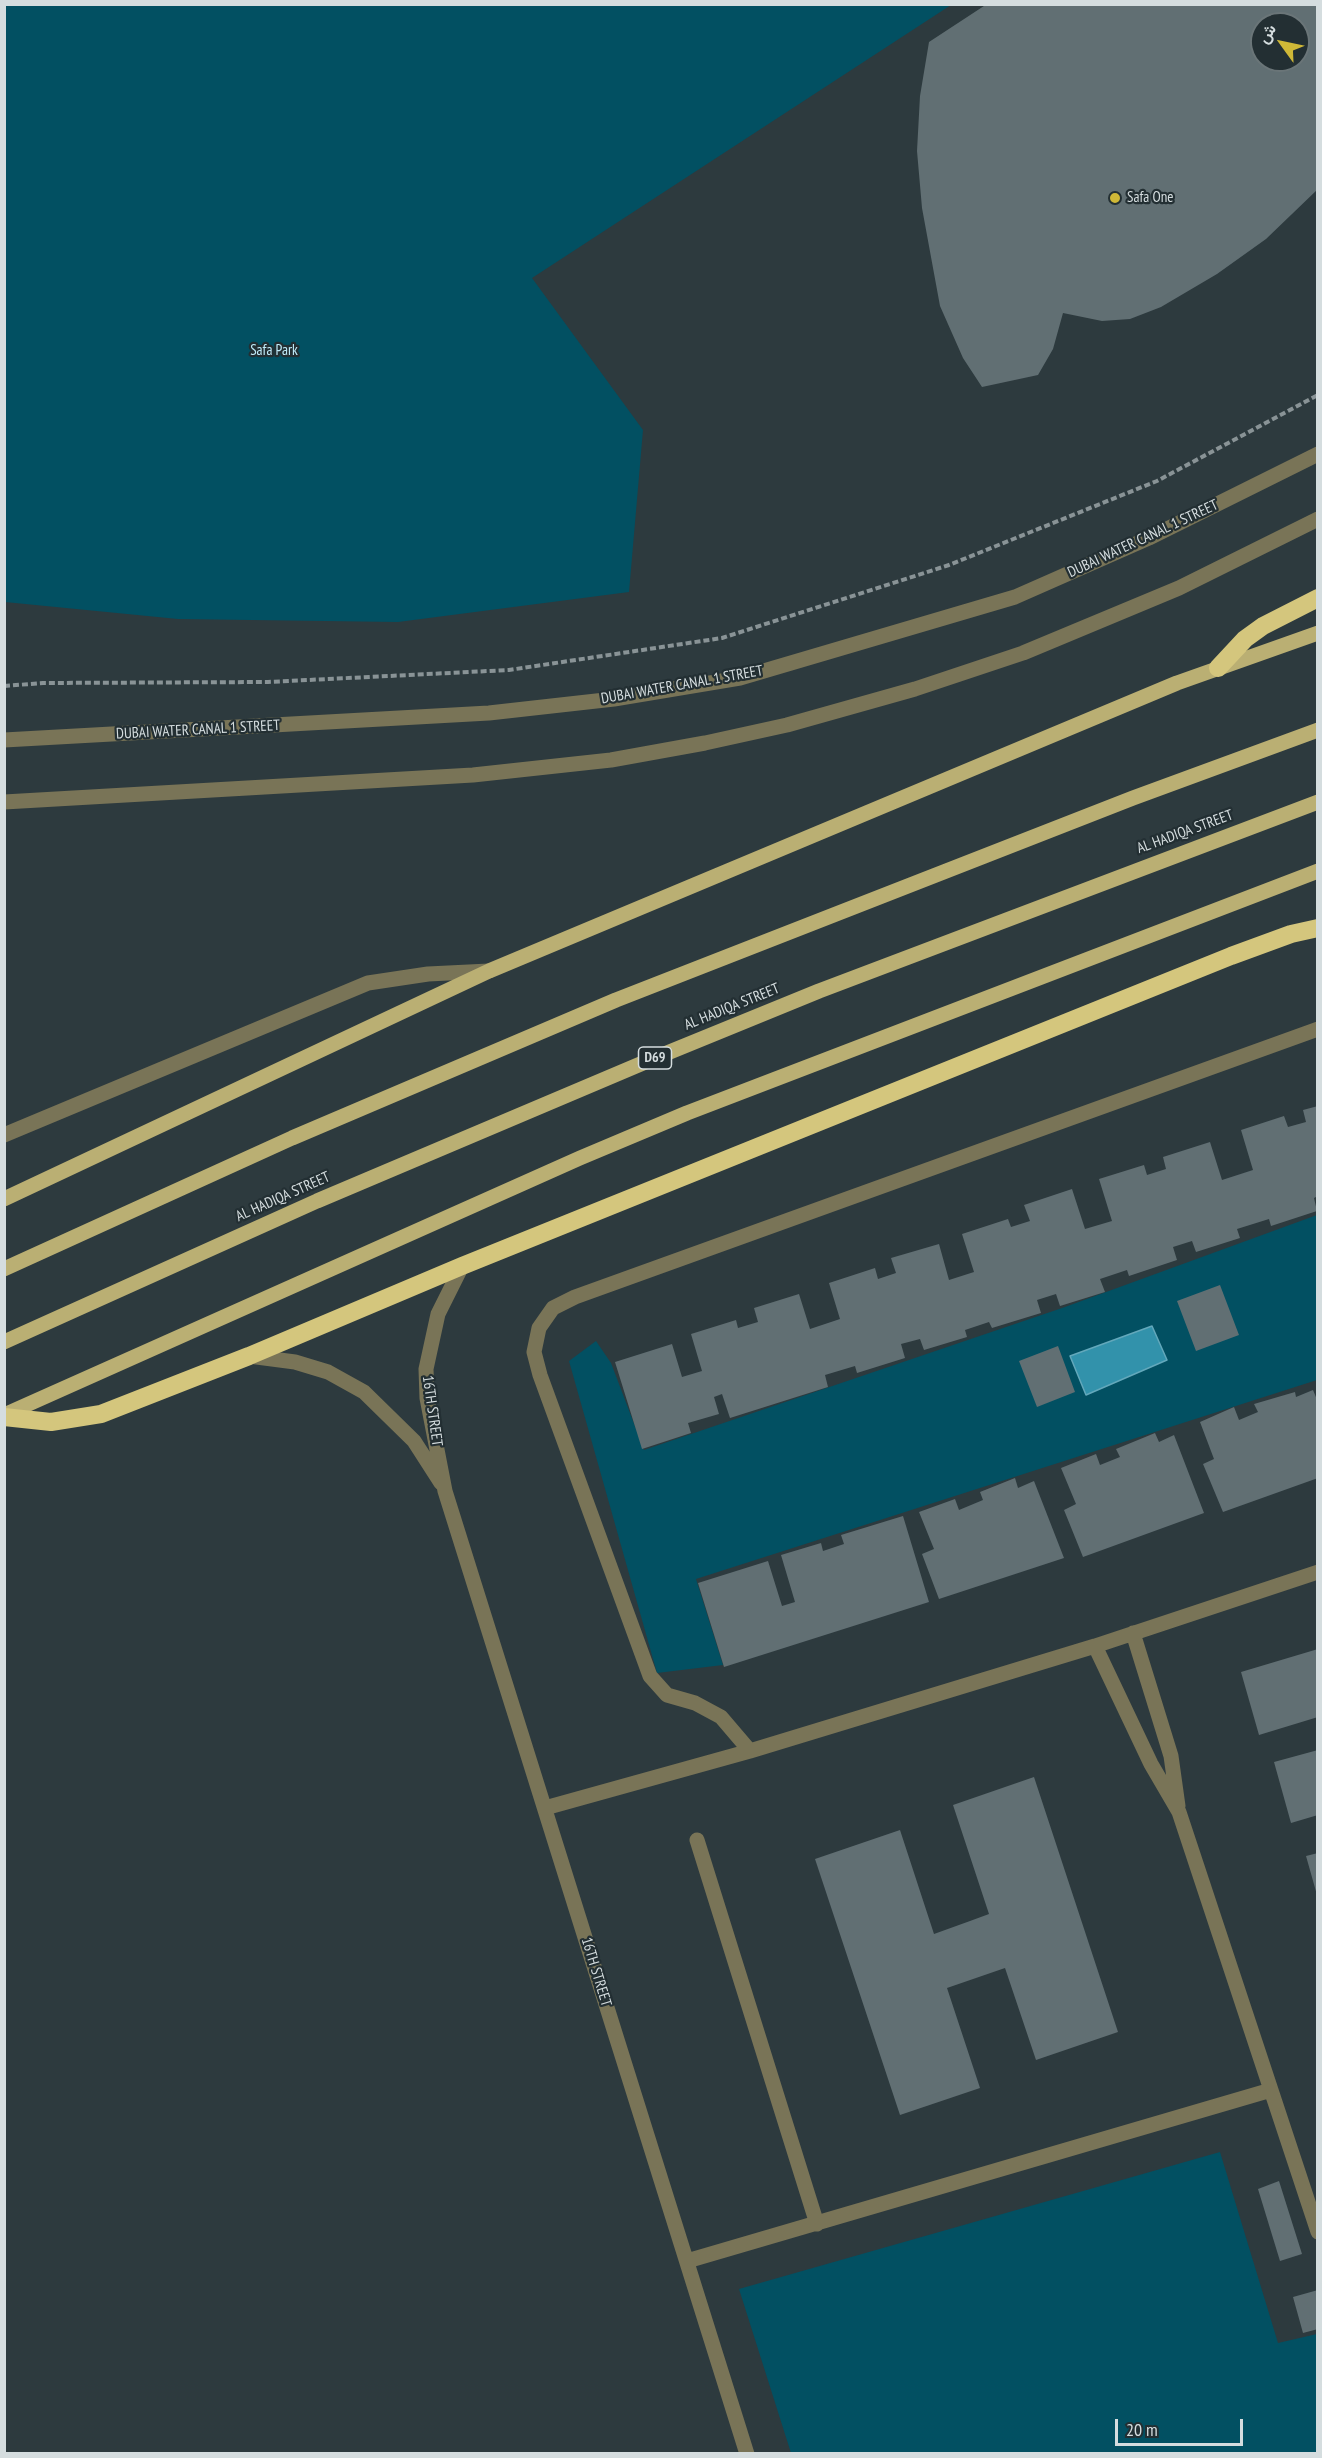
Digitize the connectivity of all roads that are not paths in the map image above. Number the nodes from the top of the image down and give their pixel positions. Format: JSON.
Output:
{"nodes":[{"id":1,"x":1317,"y":454,"type":"edge"},
{"id":2,"x":1317,"y":519,"type":"edge"},
{"id":3,"x":1317,"y":598,"type":"edge"},
{"id":4,"x":1311,"y":635,"type":"edge"},
{"id":5,"x":1218,"y":668,"type":"junction"},
{"id":6,"x":1317,"y":730,"type":"edge"},
{"id":7,"x":4,"y":740,"type":"edge"},
{"id":8,"x":4,"y":802,"type":"edge"},
{"id":9,"x":1317,"y":802,"type":"edge"},
{"id":10,"x":1317,"y":871,"type":"edge"},
{"id":11,"x":1317,"y":928,"type":"edge"},
{"id":12,"x":489,"y":971,"type":"junction"},
{"id":13,"x":1317,"y":1029,"type":"edge"},
{"id":14,"x":4,"y":1135,"type":"edge"},
{"id":15,"x":4,"y":1199,"type":"edge"},
{"id":16,"x":462,"y":1266,"type":"junction"},
{"id":17,"x":4,"y":1269,"type":"edge"},
{"id":18,"x":4,"y":1342,"type":"edge"},
{"id":19,"x":249,"y":1356,"type":"junction"},
{"id":20,"x":4,"y":1416,"type":"edge"},
{"id":21,"x":445,"y":1491,"type":"junction"},
{"id":22,"x":1317,"y":1572,"type":"edge"},
{"id":23,"x":1133,"y":1633,"type":"junction"},
{"id":24,"x":1095,"y":1646,"type":"junction"},
{"id":25,"x":750,"y":1751,"type":"junction"},
{"id":26,"x":544,"y":1808,"type":"junction"},
{"id":27,"x":1179,"y":1812,"type":"junction"},
{"id":28,"x":697,"y":1840,"type":"dead end"},
{"id":29,"x":1271,"y":2090,"type":"junction"},
{"id":30,"x":817,"y":2223,"type":"junction"},
{"id":31,"x":1317,"y":2232,"type":"edge"},
{"id":32,"x":687,"y":2261,"type":"junction"},
{"id":33,"x":747,"y":2454,"type":"edge"}],
"edges":[{"from":1,"to":7,"type":"street","name":"DUBAI WATER CANAL 1 STREET"},
{"from":2,"to":8,"type":"street"},
{"from":3,"to":5,"type":"highway"},
{"from":4,"to":5,"type":"main road"},
{"from":5,"to":12,"type":"main road"},
{"from":6,"to":17,"type":"main road"},
{"from":9,"to":18,"type":"main road","name":"AL HADIQA STREET","number":"D69"},
{"from":10,"to":20,"type":"main road"},
{"from":11,"to":16,"type":"highway"},
{"from":12,"to":14,"type":"street"},
{"from":12,"to":15,"type":"main road"},
{"from":13,"to":25,"type":"street"},
{"from":16,"to":19,"type":"highway"},
{"from":16,"to":21,"type":"street","name":"16TH STREET"},
{"from":19,"to":20,"type":"highway"},
{"from":19,"to":21,"type":"street","name":"16TH STREET"},
{"from":21,"to":26,"type":"street","name":"16TH STREET"},
{"from":22,"to":23,"type":"street"},
{"from":23,"to":24,"type":"street"},
{"from":23,"to":27,"type":"street"},
{"from":24,"to":25,"type":"street"},
{"from":24,"to":27,"type":"street"},
{"from":25,"to":26,"type":"street"},
{"from":26,"to":32,"type":"street","name":"16TH STREET"},
{"from":27,"to":29,"type":"street"},
{"from":28,"to":30,"type":"street"},
{"from":29,"to":30,"type":"street"},
{"from":29,"to":31,"type":"street"},
{"from":30,"to":32,"type":"street"},
{"from":32,"to":33,"type":"street","name":"16TH STREET"}]}
